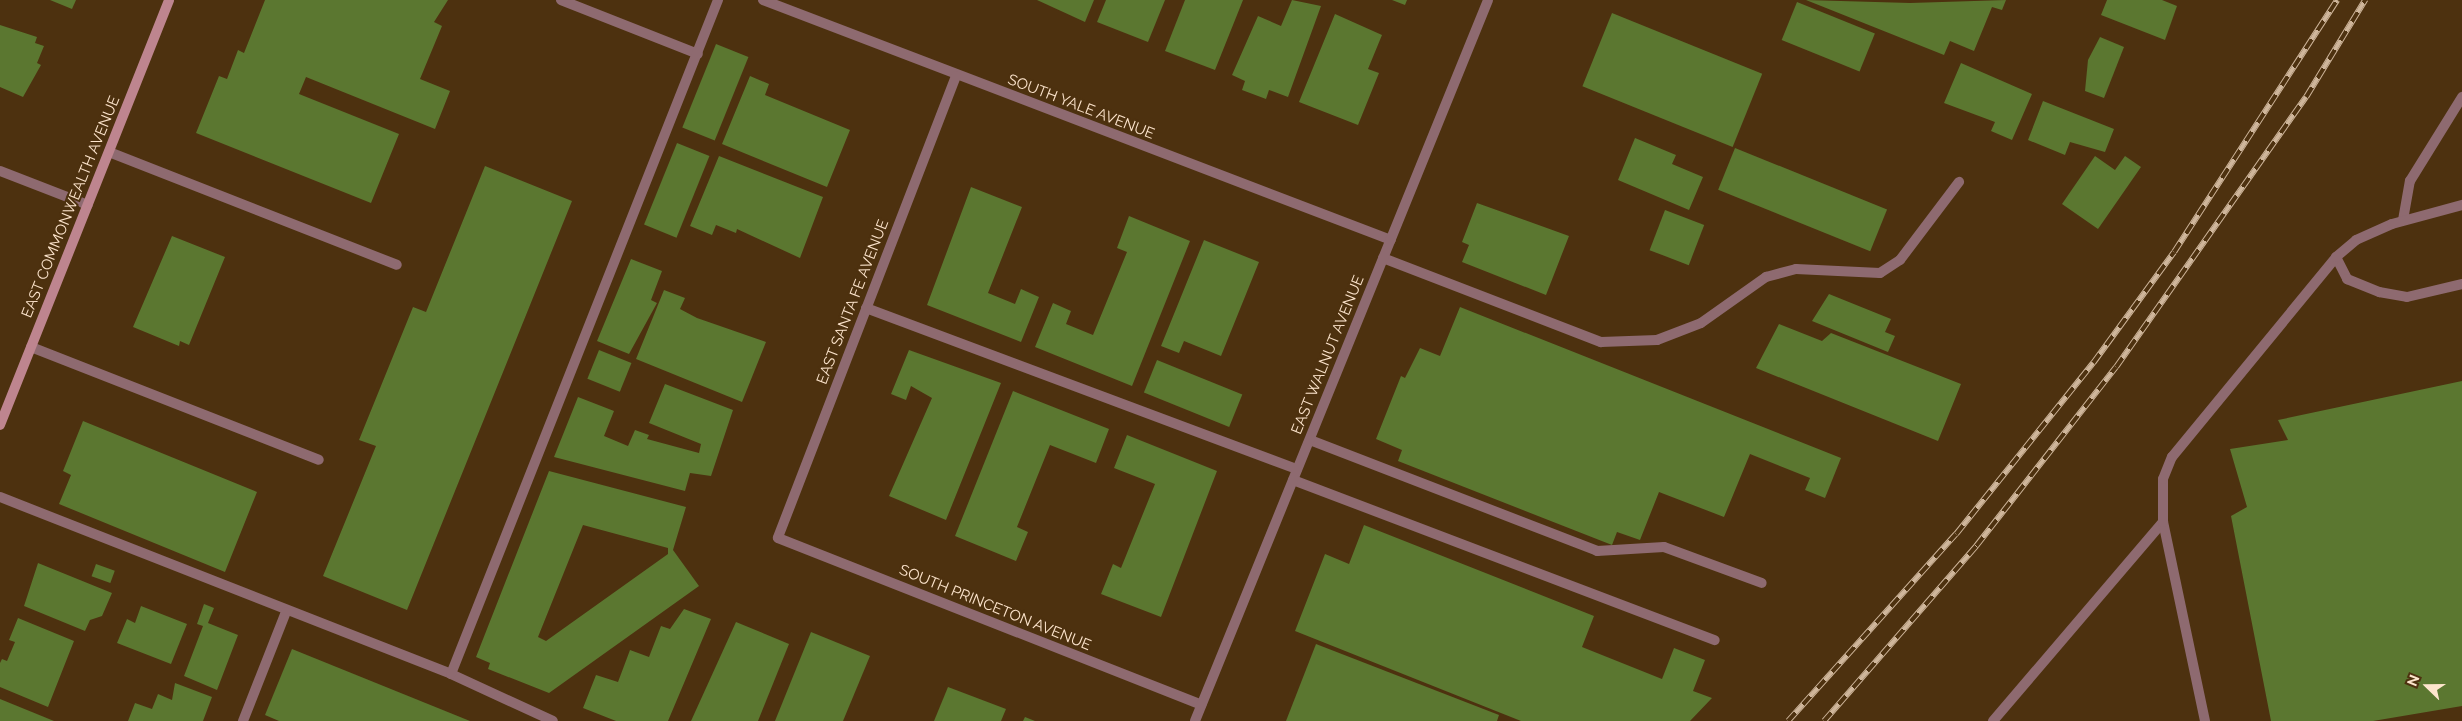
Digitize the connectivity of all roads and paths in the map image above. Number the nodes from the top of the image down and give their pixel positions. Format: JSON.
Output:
{"nodes":[{"id":1,"x":169,"y":0,"type":"edge"},
{"id":2,"x":561,"y":0,"type":"edge"},
{"id":3,"x":718,"y":0,"type":"edge"},
{"id":4,"x":763,"y":0,"type":"edge"},
{"id":5,"x":1488,"y":0,"type":"edge"},
{"id":6,"x":698,"y":54,"type":"junction"},
{"id":7,"x":956,"y":76,"type":"junction"},
{"id":8,"x":2462,"y":97,"type":"edge"},
{"id":9,"x":109,"y":152,"type":"junction"},
{"id":10,"x":0,"y":171,"type":"edge"},
{"id":11,"x":1959,"y":182,"type":"dead end"},
{"id":12,"x":88,"y":205,"type":"junction"},
{"id":13,"x":2462,"y":205,"type":"edge"},
{"id":14,"x":2403,"y":220,"type":"junction"},
{"id":15,"x":1391,"y":240,"type":"junction"},
{"id":16,"x":2336,"y":257,"type":"junction"},
{"id":17,"x":1383,"y":258,"type":"junction"},
{"id":18,"x":397,"y":265,"type":"dead end"},
{"id":19,"x":2462,"y":284,"type":"edge"},
{"id":20,"x":866,"y":308,"type":"junction"},
{"id":21,"x":31,"y":346,"type":"junction"},
{"id":22,"x":0,"y":425,"type":"edge"},
{"id":23,"x":1310,"y":440,"type":"junction"},
{"id":24,"x":319,"y":460,"type":"dead end"},
{"id":25,"x":1297,"y":469,"type":"junction"},
{"id":26,"x":1293,"y":480,"type":"junction"},
{"id":27,"x":0,"y":497,"type":"edge"},
{"id":28,"x":2163,"y":522,"type":"junction"},
{"id":29,"x":778,"y":538,"type":"joint"},
{"id":30,"x":1762,"y":583,"type":"dead end"},
{"id":31,"x":286,"y":612,"type":"junction"},
{"id":32,"x":1715,"y":640,"type":"dead end"},
{"id":33,"x":450,"y":674,"type":"junction"},
{"id":34,"x":1201,"y":705,"type":"junction"},
{"id":35,"x":535,"y":718,"type":"edge"},
{"id":36,"x":243,"y":721,"type":"edge"},
{"id":37,"x":553,"y":721,"type":"edge"},
{"id":38,"x":1195,"y":721,"type":"edge"},
{"id":39,"x":1993,"y":721,"type":"edge"},
{"id":40,"x":2205,"y":721,"type":"edge"}],
"edges":[{"from":1,"to":9,"type":"main road","name":"EAST COMMONWEALTH AVENUE"},
{"from":2,"to":6,"type":"street"},
{"from":3,"to":6,"type":"street"},
{"from":4,"to":7,"type":"street","name":"SOUTH YALE AVENUE"},
{"from":5,"to":15,"type":"street","name":"EAST WALNUT AVENUE"},
{"from":6,"to":33,"type":"street"},
{"from":7,"to":15,"type":"street","name":"SOUTH YALE AVENUE"},
{"from":7,"to":20,"type":"street","name":"EAST SANTA FE AVENUE"},
{"from":8,"to":14,"type":"street"},
{"from":9,"to":12,"type":"main road","name":"EAST COMMONWEALTH AVENUE"},
{"from":9,"to":18,"type":"street"},
{"from":10,"to":12,"type":"street"},
{"from":11,"to":17,"type":"street"},
{"from":12,"to":21,"type":"main road","name":"EAST COMMONWEALTH AVENUE"},
{"from":13,"to":14,"type":"street"},
{"from":14,"to":16,"type":"street"},
{"from":15,"to":17,"type":"street","name":"EAST WALNUT AVENUE"},
{"from":16,"to":19,"type":"street"},
{"from":16,"to":28,"type":"street"},
{"from":17,"to":23,"type":"street","name":"EAST WALNUT AVENUE"},
{"from":20,"to":25,"type":"street"},
{"from":20,"to":29,"type":"street","name":"EAST SANTA FE AVENUE"},
{"from":21,"to":22,"type":"main road","name":"EAST COMMONWEALTH AVENUE"},
{"from":21,"to":24,"type":"street"},
{"from":23,"to":25,"type":"street","name":"EAST WALNUT AVENUE"},
{"from":23,"to":30,"type":"street"},
{"from":25,"to":26,"type":"street","name":"EAST WALNUT AVENUE"},
{"from":26,"to":32,"type":"street"},
{"from":26,"to":34,"type":"street","name":"EAST WALNUT AVENUE"},
{"from":27,"to":31,"type":"street"},
{"from":28,"to":39,"type":"street"},
{"from":28,"to":40,"type":"street"},
{"from":29,"to":34,"type":"street","name":"SOUTH PRINCETON AVENUE"},
{"from":31,"to":33,"type":"street"},
{"from":31,"to":36,"type":"street"},
{"from":33,"to":35,"type":"street"},
{"from":34,"to":38,"type":"street","name":"EAST WALNUT AVENUE"},
{"from":35,"to":37,"type":"street"}]}
